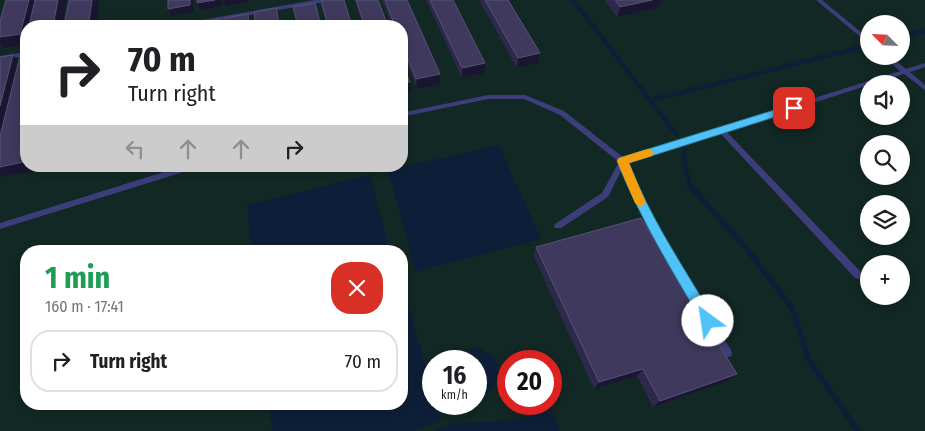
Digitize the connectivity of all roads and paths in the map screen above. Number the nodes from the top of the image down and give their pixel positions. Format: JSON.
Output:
{"nodes":[{"id":1,"x":324,"y":0,"type":"edge"},
{"id":2,"x":819,"y":0,"type":"edge"},
{"id":3,"x":212,"y":20,"type":"edge"},
{"id":4,"x":860,"y":34,"type":"edge"},
{"id":5,"x":20,"y":55,"type":"edge"},
{"id":6,"x":0,"y":58,"type":"edge"},
{"id":7,"x":896,"y":65,"type":"edge"},
{"id":8,"x":925,"y":65,"type":"edge"},
{"id":9,"x":903,"y":71,"type":"junction"},
{"id":10,"x":925,"y":88,"type":"edge"},
{"id":11,"x":408,"y":114,"type":"edge"},
{"id":12,"x":721,"y":130,"type":"junction"},
{"id":13,"x":623,"y":161,"type":"junction"},
{"id":14,"x":174,"y":172,"type":"edge"},
{"id":15,"x":0,"y":226,"type":"edge"},
{"id":16,"x":558,"y":226,"type":"dead end"},
{"id":17,"x":858,"y":275,"type":"dead end"},
{"id":18,"x":728,"y":353,"type":"dead end"}],
"edges":[{"from":1,"to":3,"type":"lane"},
{"from":2,"to":4,"type":"lane"},
{"from":5,"to":6,"type":"lane"},
{"from":7,"to":9,"type":"lane"},
{"from":8,"to":9,"type":"lane"},
{"from":9,"to":10,"type":"lane"},
{"from":9,"to":12,"type":"lane"},
{"from":11,"to":13,"type":"lane"},
{"from":12,"to":13,"type":"lane"},
{"from":12,"to":17,"type":"lane"},
{"from":13,"to":16,"type":"lane"},
{"from":13,"to":18,"type":"lane"},
{"from":14,"to":15,"type":"lane"}]}
